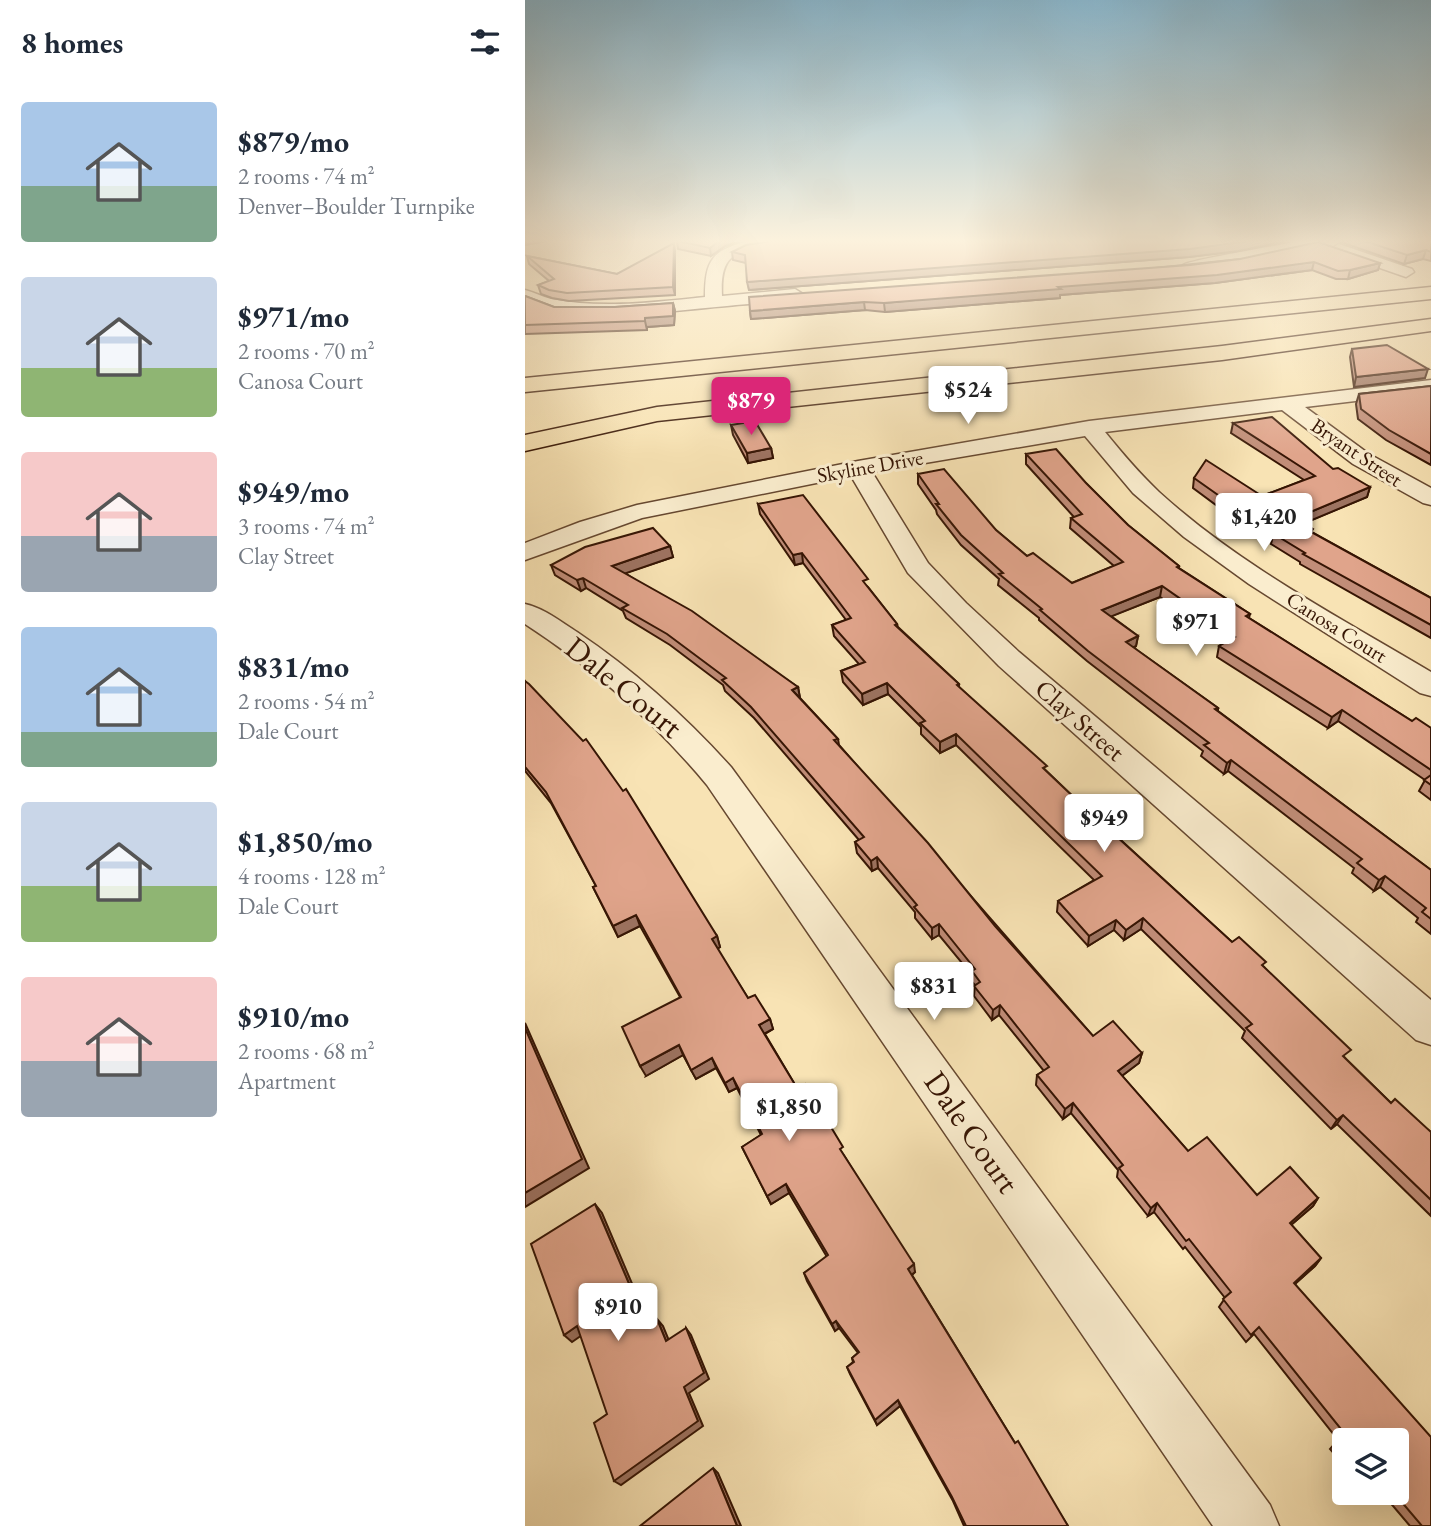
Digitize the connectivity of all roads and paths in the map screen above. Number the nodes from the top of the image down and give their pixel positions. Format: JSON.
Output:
{"nodes":[{"id":1,"x":1182,"y":312,"type":"edge"},
{"id":2,"x":1241,"y":312,"type":"edge"},
{"id":3,"x":1296,"y":312,"type":"edge"},
{"id":4,"x":1431,"y":323,"type":"edge"},
{"id":5,"x":987,"y":338,"type":"junction"},
{"id":6,"x":525,"y":369,"type":"edge"},
{"id":7,"x":969,"y":369,"type":"junction"},
{"id":8,"x":525,"y":385,"type":"edge"},
{"id":9,"x":1431,"y":386,"type":"edge"},
{"id":10,"x":619,"y":400,"type":"dead end"},
{"id":11,"x":1286,"y":403,"type":"junction"},
{"id":12,"x":552,"y":414,"type":"dead end"},
{"id":13,"x":1089,"y":427,"type":"junction"},
{"id":14,"x":525,"y":443,"type":"edge"},
{"id":15,"x":858,"y":468,"type":"junction"},
{"id":16,"x":1431,"y":498,"type":"edge"},
{"id":17,"x":525,"y":552,"type":"edge"},
{"id":18,"x":525,"y":612,"type":"edge"},
{"id":19,"x":1431,"y":686,"type":"edge"},
{"id":20,"x":1431,"y":1026,"type":"edge"},
{"id":21,"x":1249,"y":1526,"type":"edge"}],
"edges":[{"from":1,"to":6,"type":"highway"},
{"from":2,"to":5,"type":"highway"},
{"from":3,"to":5,"type":"highway"},
{"from":4,"to":7,"type":"highway"},
{"from":4,"to":14,"type":"highway"},
{"from":5,"to":8,"type":"highway"},
{"from":7,"to":10,"type":"highway"},
{"from":7,"to":12,"type":"highway"},
{"from":9,"to":11,"type":"street","name":"Skyline Drive"},
{"from":11,"to":13,"type":"street","name":"Skyline Drive"},
{"from":11,"to":16,"type":"street","name":"Bryant Street"},
{"from":13,"to":15,"type":"street","name":"Skyline Drive"},
{"from":13,"to":19,"type":"street","name":"Canosa Court"},
{"from":15,"to":17,"type":"street","name":"Skyline Drive"},
{"from":15,"to":20,"type":"street","name":"Clay Street"},
{"from":18,"to":21,"type":"street","name":"Dale Court"}]}
